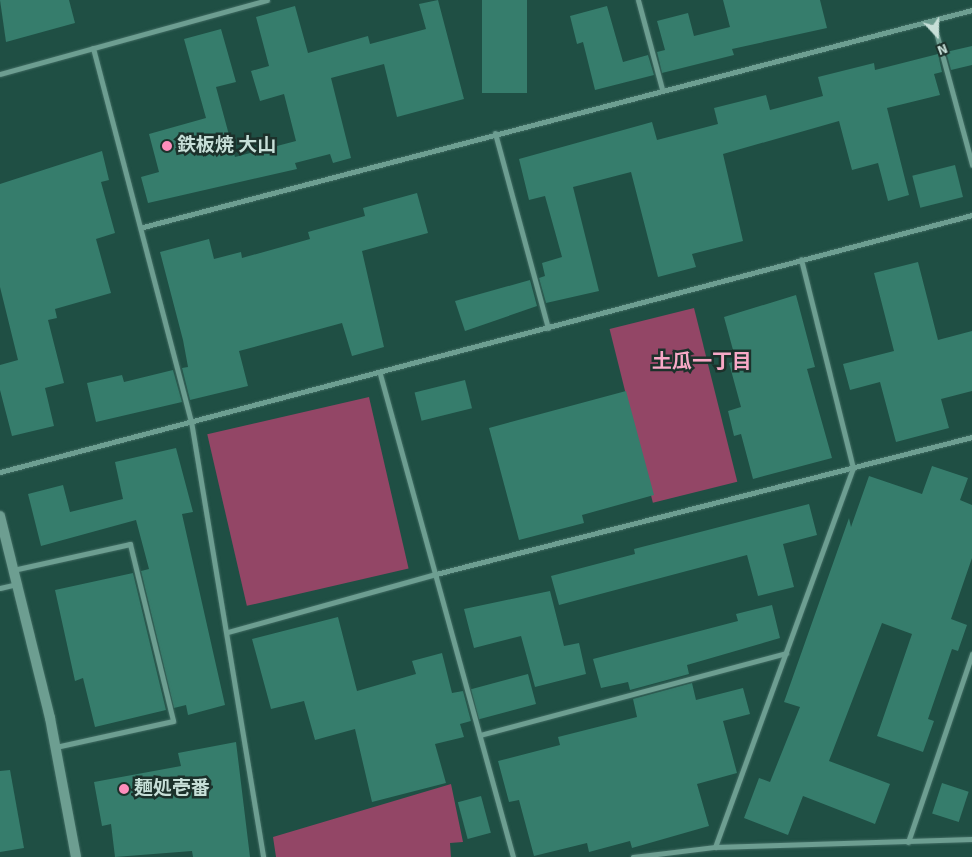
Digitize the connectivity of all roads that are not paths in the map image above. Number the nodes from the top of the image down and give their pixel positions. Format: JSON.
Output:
{"nodes":[{"id":1,"x":267,"y":0,"type":"edge"},
{"id":2,"x":638,"y":0,"type":"edge"},
{"id":3,"x":972,"y":10,"type":"edge"},
{"id":4,"x":933,"y":21,"type":"junction"},
{"id":5,"x":93,"y":48,"type":"junction"},
{"id":6,"x":0,"y":74,"type":"edge"},
{"id":7,"x":662,"y":89,"type":"junction"},
{"id":8,"x":495,"y":134,"type":"junction"},
{"id":9,"x":972,"y":165,"type":"edge"},
{"id":10,"x":972,"y":215,"type":"edge"},
{"id":11,"x":143,"y":227,"type":"junction"},
{"id":12,"x":801,"y":259,"type":"junction"},
{"id":13,"x":548,"y":328,"type":"junction"},
{"id":14,"x":380,"y":374,"type":"junction"},
{"id":15,"x":191,"y":421,"type":"junction"},
{"id":16,"x":972,"y":438,"type":"edge"},
{"id":17,"x":853,"y":468,"type":"junction"},
{"id":18,"x":0,"y":472,"type":"edge"},
{"id":19,"x":0,"y":516,"type":"edge"},
{"id":20,"x":14,"y":570,"type":"junction"},
{"id":21,"x":436,"y":574,"type":"junction"},
{"id":22,"x":17,"y":584,"type":"junction"},
{"id":23,"x":0,"y":588,"type":"edge"},
{"id":24,"x":228,"y":632,"type":"junction"},
{"id":25,"x":786,"y":653,"type":"junction"},
{"id":26,"x":972,"y":654,"type":"edge"},
{"id":27,"x":480,"y":735,"type":"junction"},
{"id":28,"x":56,"y":747,"type":"junction"},
{"id":29,"x":972,"y":839,"type":"edge"},
{"id":30,"x":908,"y":842,"type":"junction"},
{"id":31,"x":715,"y":847,"type":"junction"},
{"id":32,"x":76,"y":857,"type":"edge"},
{"id":33,"x":263,"y":857,"type":"edge"},
{"id":34,"x":513,"y":857,"type":"edge"},
{"id":35,"x":633,"y":857,"type":"edge"}],
"edges":[{"from":1,"to":5,"type":"street"},
{"from":2,"to":7,"type":"street"},
{"from":3,"to":4,"type":"street"},
{"from":4,"to":7,"type":"street"},
{"from":4,"to":9,"type":"street"},
{"from":5,"to":6,"type":"street"},
{"from":5,"to":11,"type":"street"},
{"from":7,"to":8,"type":"street"},
{"from":8,"to":11,"type":"street"},
{"from":8,"to":13,"type":"street"},
{"from":10,"to":12,"type":"street"},
{"from":11,"to":15,"type":"street"},
{"from":12,"to":13,"type":"street"},
{"from":12,"to":17,"type":"street"},
{"from":13,"to":14,"type":"street"},
{"from":14,"to":15,"type":"street"},
{"from":14,"to":21,"type":"street"},
{"from":15,"to":18,"type":"street"},
{"from":15,"to":24,"type":"street"},
{"from":16,"to":17,"type":"street"},
{"from":17,"to":21,"type":"street"},
{"from":17,"to":25,"type":"street"},
{"from":19,"to":20,"type":"street"},
{"from":20,"to":22,"type":"street"},
{"from":20,"to":28,"type":"street"},
{"from":21,"to":24,"type":"street"},
{"from":21,"to":27,"type":"street"},
{"from":22,"to":23,"type":"street"},
{"from":22,"to":28,"type":"street"},
{"from":24,"to":33,"type":"street"},
{"from":25,"to":27,"type":"street"},
{"from":25,"to":31,"type":"street"},
{"from":26,"to":30,"type":"street"},
{"from":27,"to":34,"type":"street"},
{"from":28,"to":32,"type":"street"},
{"from":29,"to":30,"type":"street"},
{"from":30,"to":31,"type":"street"},
{"from":31,"to":35,"type":"street"}]}
